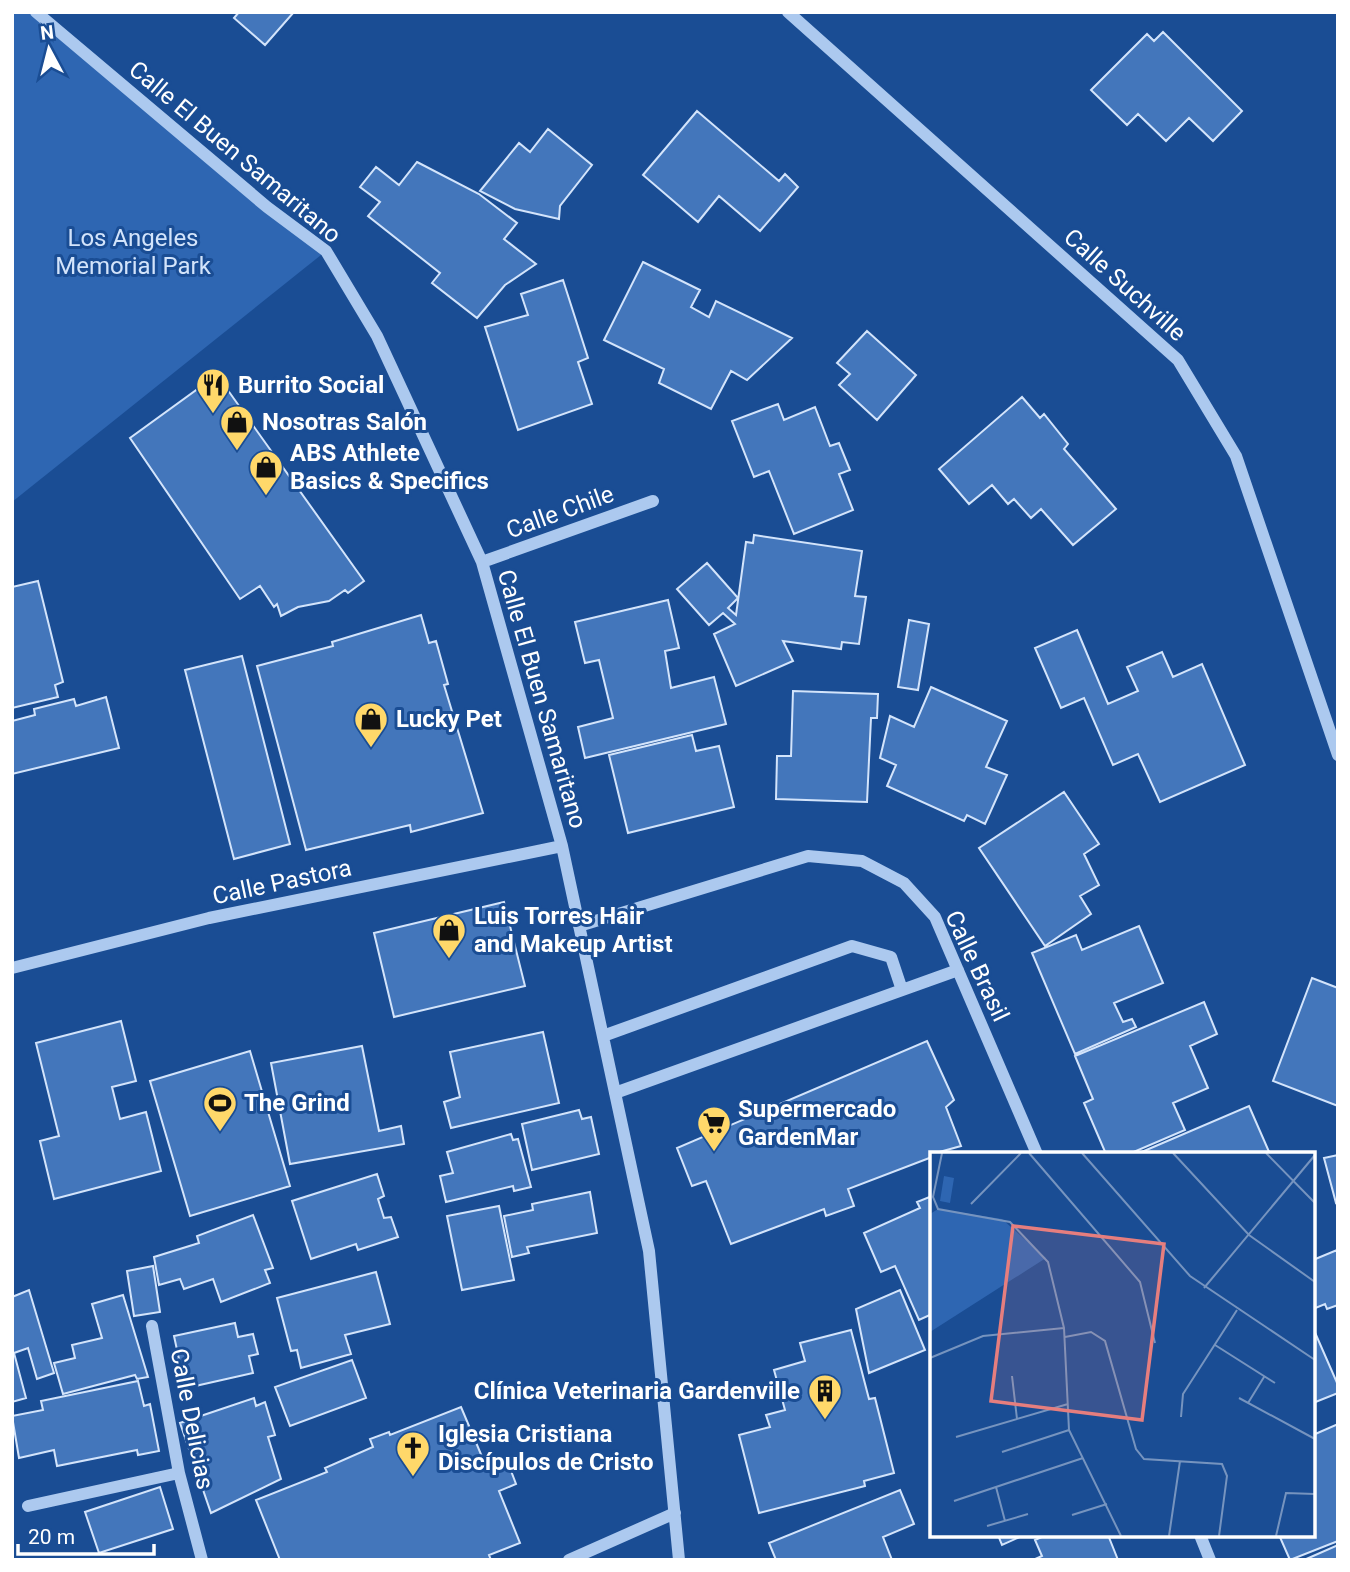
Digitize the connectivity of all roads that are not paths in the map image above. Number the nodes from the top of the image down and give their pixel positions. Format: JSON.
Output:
{"nodes":[{"id":1,"x":36,"y":12,"type":"edge"},
{"id":2,"x":788,"y":12,"type":"edge"},
{"id":3,"x":653,"y":501,"type":"dead end"},
{"id":4,"x":482,"y":562,"type":"junction"},
{"id":5,"x":1338,"y":755,"type":"edge"},
{"id":6,"x":562,"y":846,"type":"junction"},
{"id":7,"x":579,"y":926,"type":"junction"},
{"id":8,"x":12,"y":968,"type":"edge"},
{"id":9,"x":958,"y":970,"type":"junction"},
{"id":10,"x":902,"y":990,"type":"junction"},
{"id":11,"x":603,"y":1036,"type":"junction"},
{"id":12,"x":615,"y":1093,"type":"junction"},
{"id":13,"x":1036,"y":1152,"type":"edge"},
{"id":14,"x":152,"y":1326,"type":"dead end"},
{"id":15,"x":179,"y":1473,"type":"junction"},
{"id":16,"x":28,"y":1506,"type":"dead end"},
{"id":17,"x":675,"y":1513,"type":"junction"},
{"id":18,"x":1201,"y":1537,"type":"edge"},
{"id":19,"x":202,"y":1560,"type":"edge"},
{"id":20,"x":569,"y":1560,"type":"edge"},
{"id":21,"x":679,"y":1560,"type":"edge"},
{"id":22,"x":1210,"y":1560,"type":"edge"}],
"edges":[{"from":1,"to":4,"type":"street","name":"Calle El Buen Samaritano"},
{"from":2,"to":5,"type":"street","name":"Calle Suchville"},
{"from":3,"to":4,"type":"street","name":"Calle Chile"},
{"from":4,"to":6,"type":"street","name":"Calle El Buen Samaritano"},
{"from":6,"to":7,"type":"street","name":"Calle El Buen Samaritano"},
{"from":6,"to":8,"type":"street","name":"Calle Pastora"},
{"from":7,"to":9,"type":"street","name":"Calle Brasil"},
{"from":7,"to":11,"type":"street","name":"Calle El Buen Samaritano"},
{"from":9,"to":10,"type":"street"},
{"from":9,"to":13,"type":"street","name":"Calle Brasil"},
{"from":10,"to":11,"type":"street"},
{"from":10,"to":12,"type":"street"},
{"from":11,"to":12,"type":"street","name":"Calle El Buen Samaritano"},
{"from":12,"to":17,"type":"street","name":"Calle El Buen Samaritano"},
{"from":14,"to":15,"type":"street","name":"Calle Delicias"},
{"from":15,"to":16,"type":"street"},
{"from":15,"to":19,"type":"street","name":"Calle Delicias"},
{"from":17,"to":20,"type":"street"},
{"from":17,"to":21,"type":"street","name":"Calle El Buen Samaritano"},
{"from":18,"to":22,"type":"street"}]}
